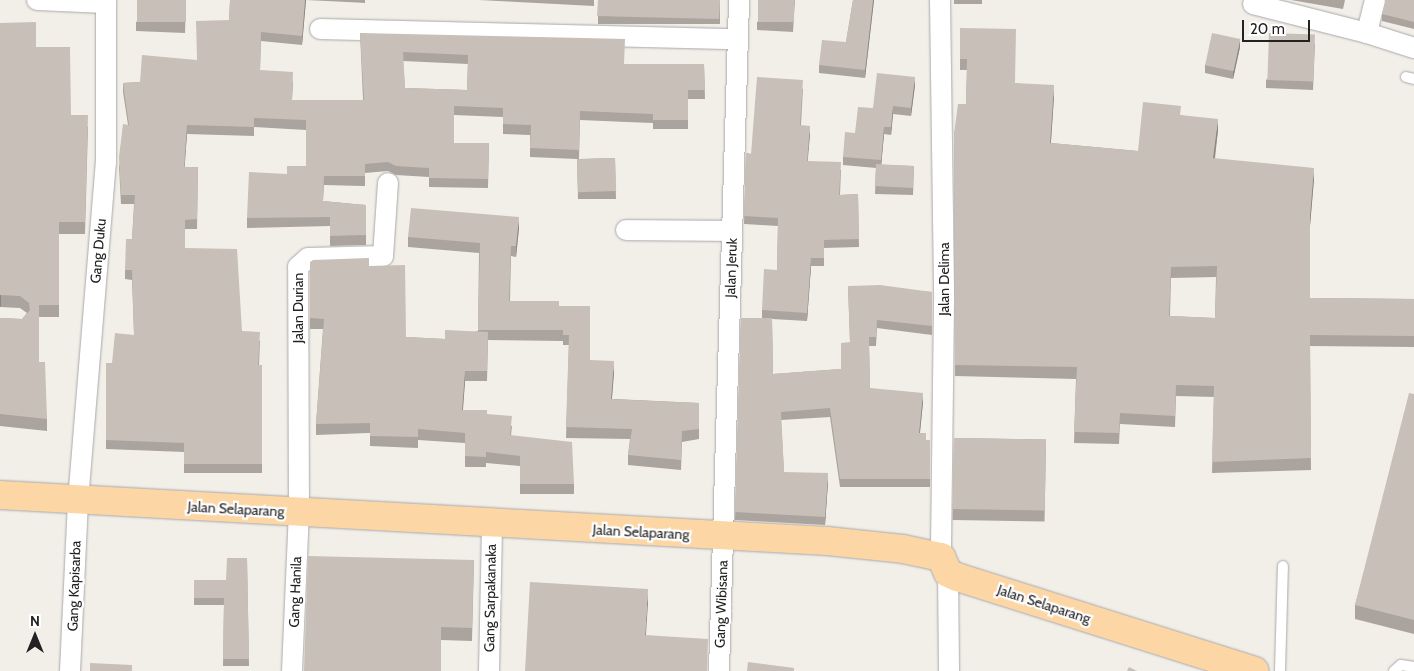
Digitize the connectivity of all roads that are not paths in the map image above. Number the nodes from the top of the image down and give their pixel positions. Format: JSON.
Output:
{"nodes":[{"id":1,"x":36,"y":0,"type":"edge"},
{"id":2,"x":739,"y":0,"type":"edge"},
{"id":3,"x":940,"y":0,"type":"edge"},
{"id":4,"x":1375,"y":0,"type":"edge"},
{"id":5,"x":106,"y":1,"type":"edge"},
{"id":6,"x":1253,"y":4,"type":"dead end"},
{"id":7,"x":320,"y":29,"type":"dead end"},
{"id":8,"x":1367,"y":33,"type":"junction"},
{"id":9,"x":736,"y":39,"type":"junction"},
{"id":10,"x":1414,"y":48,"type":"edge"},
{"id":11,"x":388,"y":183,"type":"dead end"},
{"id":12,"x":626,"y":230,"type":"dead end"},
{"id":13,"x":732,"y":231,"type":"junction"},
{"id":14,"x":0,"y":495,"type":"edge"},
{"id":15,"x":78,"y":501,"type":"junction"},
{"id":16,"x":299,"y":512,"type":"junction"},
{"id":17,"x":492,"y":524,"type":"junction"},
{"id":18,"x":724,"y":536,"type":"junction"},
{"id":19,"x":944,"y":565,"type":"junction"},
{"id":20,"x":1282,"y":566,"type":"dead end"},
{"id":21,"x":1219,"y":665,"type":"edge"},
{"id":22,"x":1414,"y":667,"type":"edge"},
{"id":23,"x":70,"y":671,"type":"edge"},
{"id":24,"x":292,"y":671,"type":"edge"},
{"id":25,"x":489,"y":671,"type":"edge"},
{"id":26,"x":719,"y":671,"type":"edge"},
{"id":27,"x":949,"y":671,"type":"edge"},
{"id":28,"x":1256,"y":671,"type":"edge"},
{"id":29,"x":1280,"y":671,"type":"edge"},
{"id":30,"x":1394,"y":671,"type":"edge"}],
"edges":[{"from":1,"to":5,"type":"street"},
{"from":2,"to":9,"type":"street","name":"Jalan Jeruk"},
{"from":3,"to":19,"type":"street","name":"Jalan Delima"},
{"from":4,"to":8,"type":"street"},
{"from":5,"to":15,"type":"street","name":"Gang Duku"},
{"from":6,"to":8,"type":"street"},
{"from":7,"to":9,"type":"street"},
{"from":8,"to":10,"type":"street"},
{"from":9,"to":13,"type":"street","name":"Jalan Jeruk"},
{"from":11,"to":16,"type":"street","name":"Jalan Durian"},
{"from":12,"to":13,"type":"street"},
{"from":13,"to":18,"type":"street","name":"Jalan Jeruk"},
{"from":14,"to":15,"type":"main road","name":"Jalan Selaparang"},
{"from":15,"to":16,"type":"main road","name":"Jalan Selaparang"},
{"from":15,"to":23,"type":"street","name":"Gang Kapisarba"},
{"from":16,"to":17,"type":"main road","name":"Jalan Selaparang"},
{"from":16,"to":24,"type":"street","name":"Gang Hanila"},
{"from":17,"to":18,"type":"main road","name":"Jalan Selaparang"},
{"from":17,"to":25,"type":"street","name":"Gang Sarpakanaka"},
{"from":18,"to":19,"type":"main road","name":"Jalan Selaparang"},
{"from":18,"to":26,"type":"street","name":"Gang Wibisana"},
{"from":19,"to":21,"type":"main road","name":"Jalan Selaparang"},
{"from":19,"to":27,"type":"street","name":"Jalan Delima"},
{"from":20,"to":29,"type":"lane"},
{"from":21,"to":28,"type":"main road","name":"Jalan Selaparang"},
{"from":22,"to":30,"type":"lane"}]}
